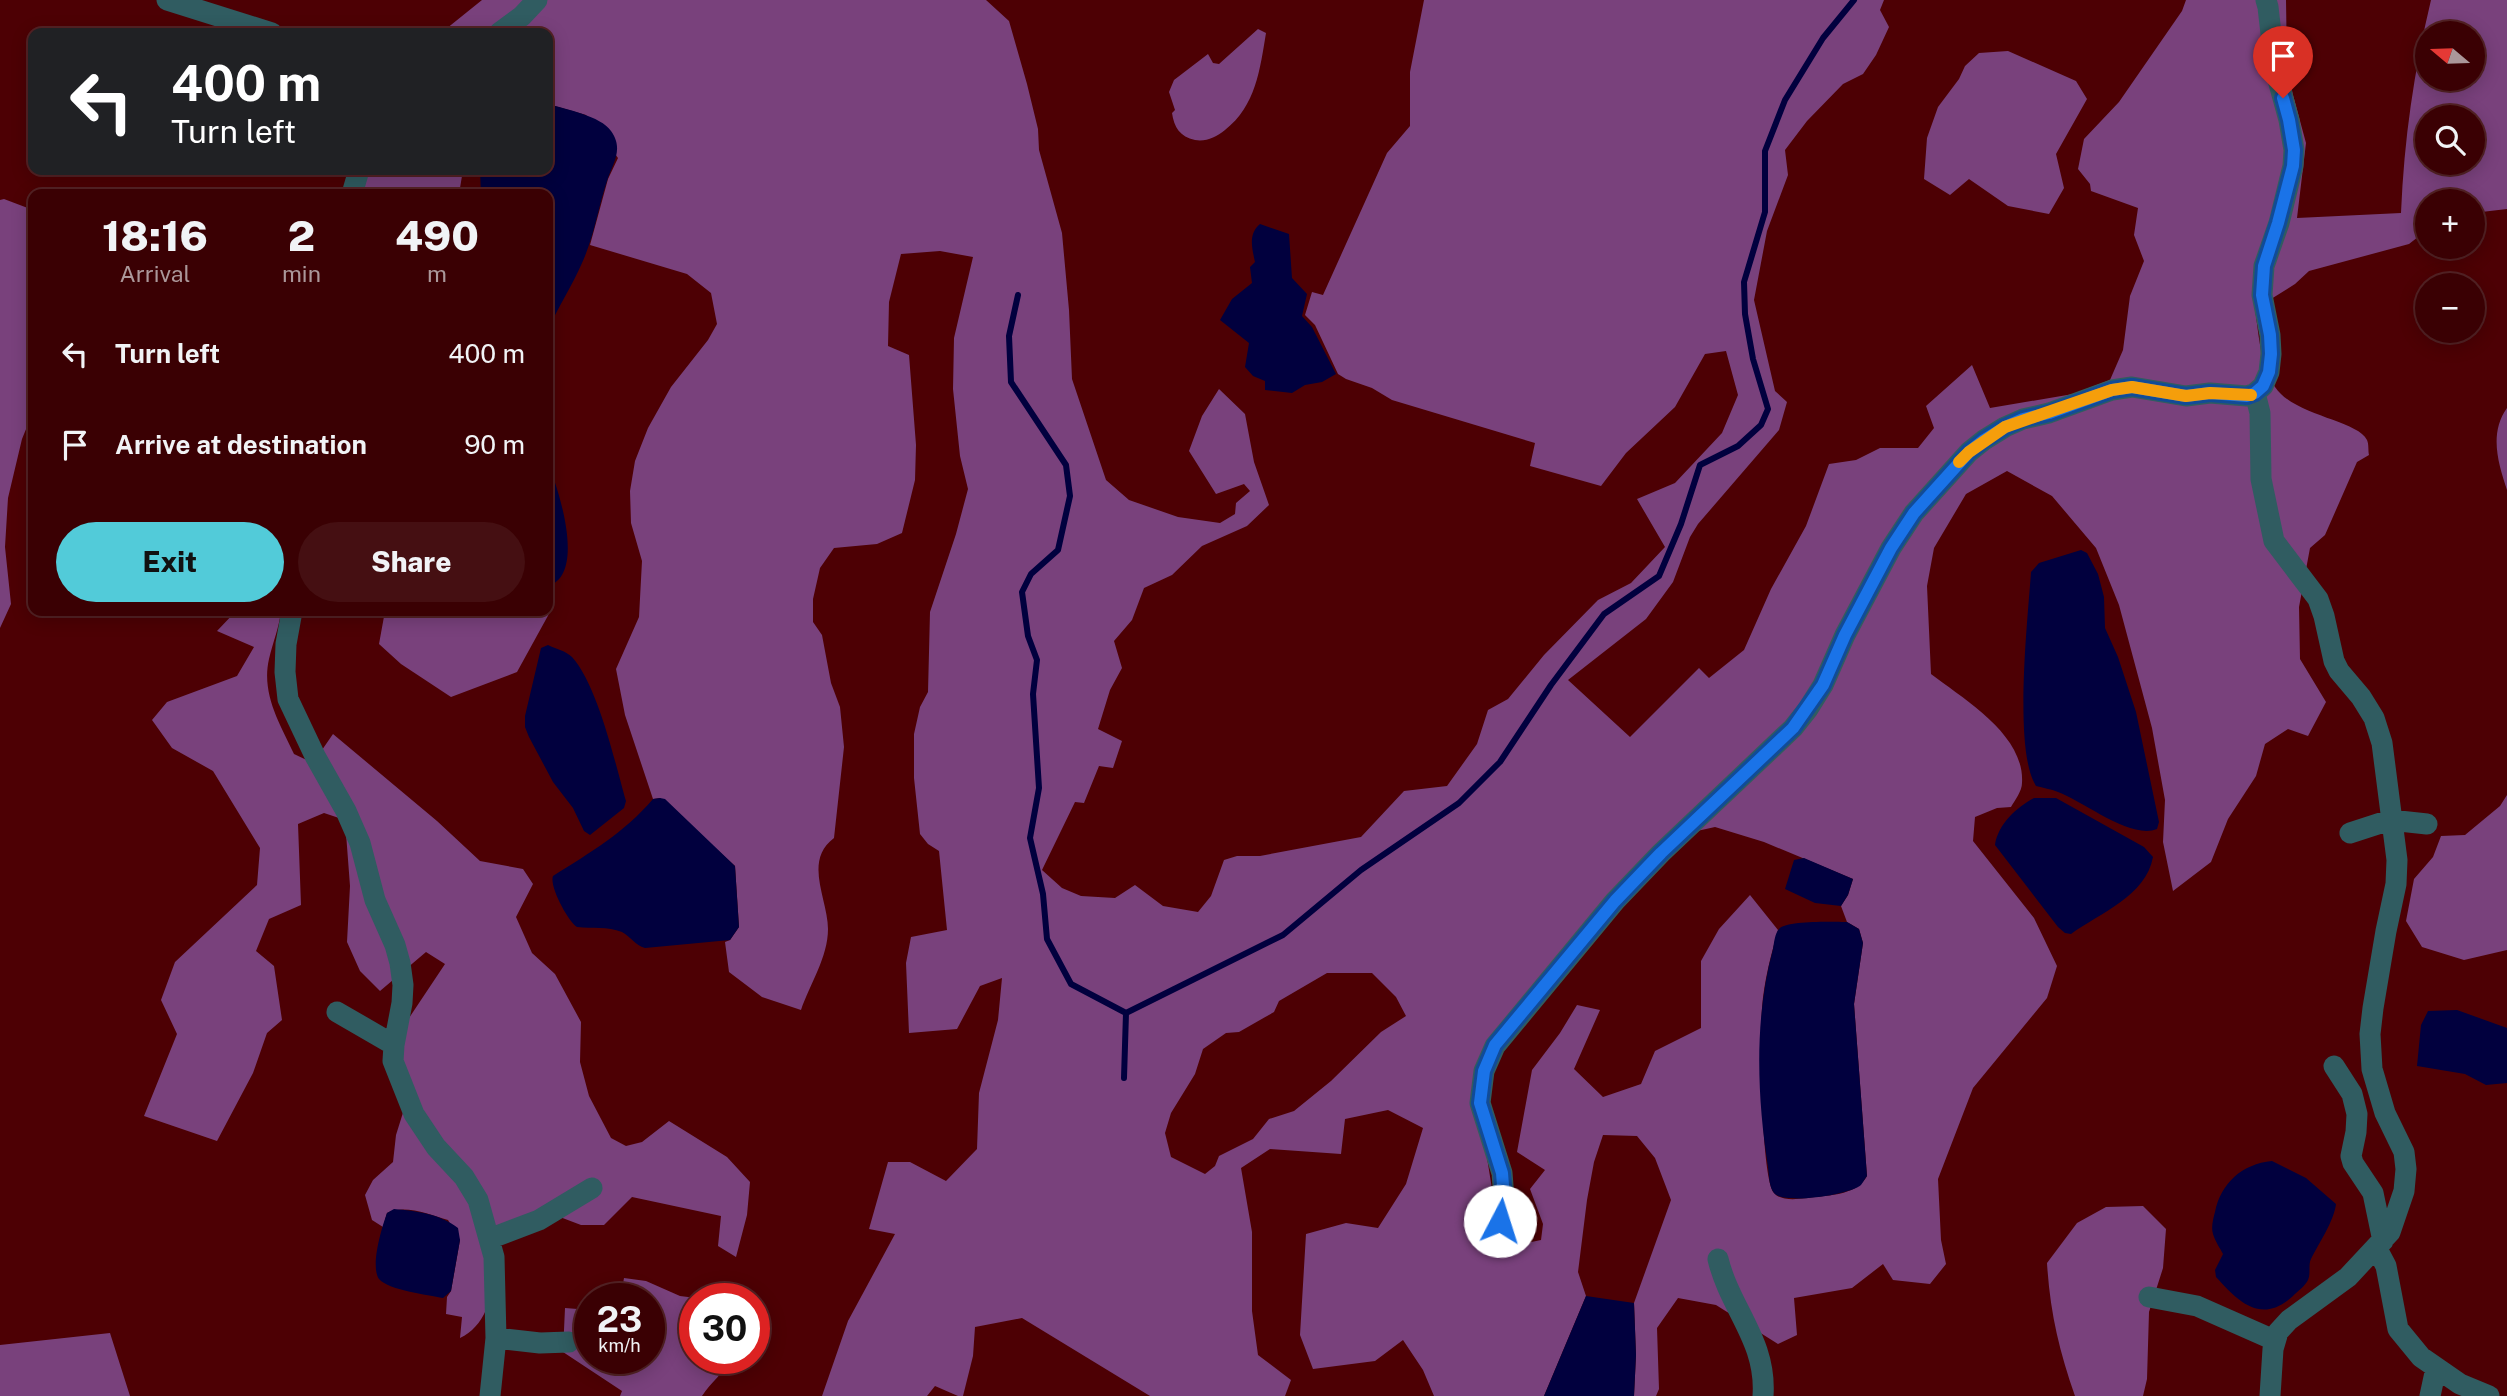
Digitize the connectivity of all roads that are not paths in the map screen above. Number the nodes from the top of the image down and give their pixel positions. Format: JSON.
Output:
{"nodes":[{"id":1,"x":167,"y":0,"type":"edge"},
{"id":2,"x":537,"y":0,"type":"edge"},
{"id":3,"x":2266,"y":0,"type":"edge"},
{"id":4,"x":256,"y":28,"type":"edge"},
{"id":5,"x":506,"y":28,"type":"edge"},
{"id":6,"x":2255,"y":393,"type":"junction"},
{"id":7,"x":291,"y":616,"type":"edge"},
{"id":8,"x":2390,"y":820,"type":"junction"},
{"id":9,"x":2427,"y":824,"type":"dead end"},
{"id":10,"x":2350,"y":833,"type":"dead end"},
{"id":11,"x":337,"y":1012,"type":"dead end"},
{"id":12,"x":394,"y":1045,"type":"junction"},
{"id":13,"x":2334,"y":1066,"type":"dead end"},
{"id":14,"x":592,"y":1188,"type":"dead end"},
{"id":15,"x":489,"y":1239,"type":"junction"},
{"id":16,"x":1496,"y":1244,"type":"dead end"},
{"id":17,"x":2380,"y":1245,"type":"junction"},
{"id":18,"x":1718,"y":1259,"type":"dead end"},
{"id":19,"x":2149,"y":1297,"type":"dead end"},
{"id":20,"x":496,"y":1338,"type":"junction"},
{"id":21,"x":2274,"y":1340,"type":"junction"},
{"id":22,"x":569,"y":1342,"type":"dead end"},
{"id":23,"x":2436,"y":1368,"type":"junction"},
{"id":24,"x":490,"y":1396,"type":"edge"},
{"id":25,"x":1763,"y":1396,"type":"edge"},
{"id":26,"x":2270,"y":1396,"type":"edge"},
{"id":27,"x":2430,"y":1396,"type":"edge"},
{"id":28,"x":2489,"y":1396,"type":"edge"}],
"edges":[{"from":1,"to":4,"type":"street"},
{"from":2,"to":5,"type":"street"},
{"from":3,"to":6,"type":"street"},
{"from":6,"to":8,"type":"street"},
{"from":6,"to":16,"type":"street"},
{"from":7,"to":12,"type":"street"},
{"from":8,"to":9,"type":"street"},
{"from":8,"to":10,"type":"street"},
{"from":8,"to":17,"type":"street"},
{"from":11,"to":12,"type":"street"},
{"from":12,"to":15,"type":"street"},
{"from":13,"to":17,"type":"street"},
{"from":14,"to":15,"type":"street"},
{"from":15,"to":20,"type":"street"},
{"from":17,"to":21,"type":"street"},
{"from":17,"to":23,"type":"street"},
{"from":18,"to":25,"type":"street"},
{"from":19,"to":21,"type":"street"},
{"from":20,"to":22,"type":"street"},
{"from":20,"to":24,"type":"street"},
{"from":21,"to":26,"type":"street"},
{"from":23,"to":27,"type":"street"},
{"from":23,"to":28,"type":"street"}]}
